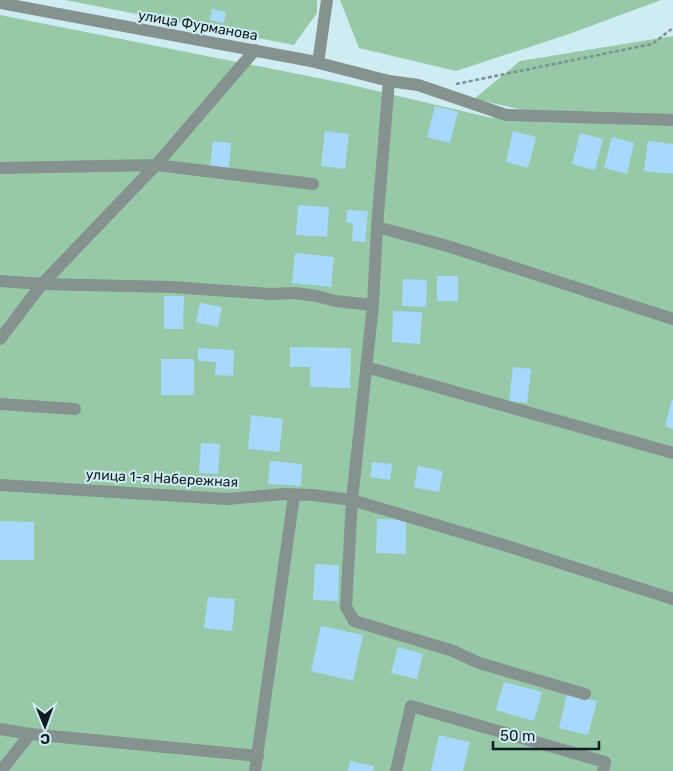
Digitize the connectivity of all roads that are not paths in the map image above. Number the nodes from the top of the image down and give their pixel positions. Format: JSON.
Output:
{"nodes":[{"id":1,"x":327,"y":0,"type":"edge"},
{"id":2,"x":0,"y":3,"type":"edge"},
{"id":3,"x":255,"y":50,"type":"junction"},
{"id":4,"x":318,"y":63,"type":"junction"},
{"id":5,"x":389,"y":81,"type":"junction"},
{"id":6,"x":673,"y":120,"type":"edge"},
{"id":7,"x":156,"y":165,"type":"junction"},
{"id":8,"x":0,"y":168,"type":"edge"},
{"id":9,"x":314,"y":184,"type":"dead end"},
{"id":10,"x":377,"y":227,"type":"junction"},
{"id":11,"x":0,"y":280,"type":"edge"},
{"id":12,"x":42,"y":284,"type":"junction"},
{"id":13,"x":373,"y":305,"type":"junction"},
{"id":14,"x":673,"y":319,"type":"edge"},
{"id":15,"x":0,"y":339,"type":"edge"},
{"id":16,"x":366,"y":367,"type":"junction"},
{"id":17,"x":0,"y":404,"type":"edge"},
{"id":18,"x":75,"y":409,"type":"dead end"},
{"id":19,"x":673,"y":453,"type":"edge"},
{"id":20,"x":0,"y":485,"type":"edge"},
{"id":21,"x":294,"y":496,"type":"junction"},
{"id":22,"x":352,"y":500,"type":"junction"},
{"id":23,"x":673,"y":599,"type":"edge"},
{"id":24,"x":585,"y":694,"type":"dead end"},
{"id":25,"x":0,"y":729,"type":"edge"},
{"id":26,"x":30,"y":734,"type":"junction"},
{"id":27,"x":258,"y":756,"type":"junction"},
{"id":28,"x":1,"y":771,"type":"edge"},
{"id":29,"x":255,"y":771,"type":"edge"},
{"id":30,"x":396,"y":771,"type":"edge"},
{"id":31,"x":603,"y":771,"type":"edge"}],
"edges":[{"from":1,"to":4,"type":"street"},
{"from":2,"to":3,"type":"street","name":"улица Фурманова"},
{"from":3,"to":4,"type":"street","name":"улица Фурманова"},
{"from":3,"to":7,"type":"street"},
{"from":4,"to":5,"type":"street","name":"улица Фурманова"},
{"from":5,"to":6,"type":"street","name":"улица Фурманова"},
{"from":5,"to":10,"type":"street"},
{"from":7,"to":8,"type":"street"},
{"from":7,"to":9,"type":"street"},
{"from":7,"to":12,"type":"street"},
{"from":10,"to":13,"type":"street"},
{"from":10,"to":14,"type":"street"},
{"from":11,"to":12,"type":"street"},
{"from":12,"to":13,"type":"street"},
{"from":12,"to":15,"type":"street"},
{"from":13,"to":16,"type":"street"},
{"from":16,"to":19,"type":"street"},
{"from":16,"to":22,"type":"street"},
{"from":17,"to":18,"type":"street"},
{"from":20,"to":21,"type":"street","name":"улица 1-я Набережная"},
{"from":21,"to":22,"type":"street","name":"улица 1-я Набережная"},
{"from":21,"to":27,"type":"street"},
{"from":22,"to":23,"type":"street","name":"улица 1-я Набережная"},
{"from":22,"to":24,"type":"street"},
{"from":25,"to":26,"type":"street"},
{"from":26,"to":27,"type":"street"},
{"from":26,"to":28,"type":"street"},
{"from":27,"to":29,"type":"street"},
{"from":30,"to":31,"type":"street"}]}
